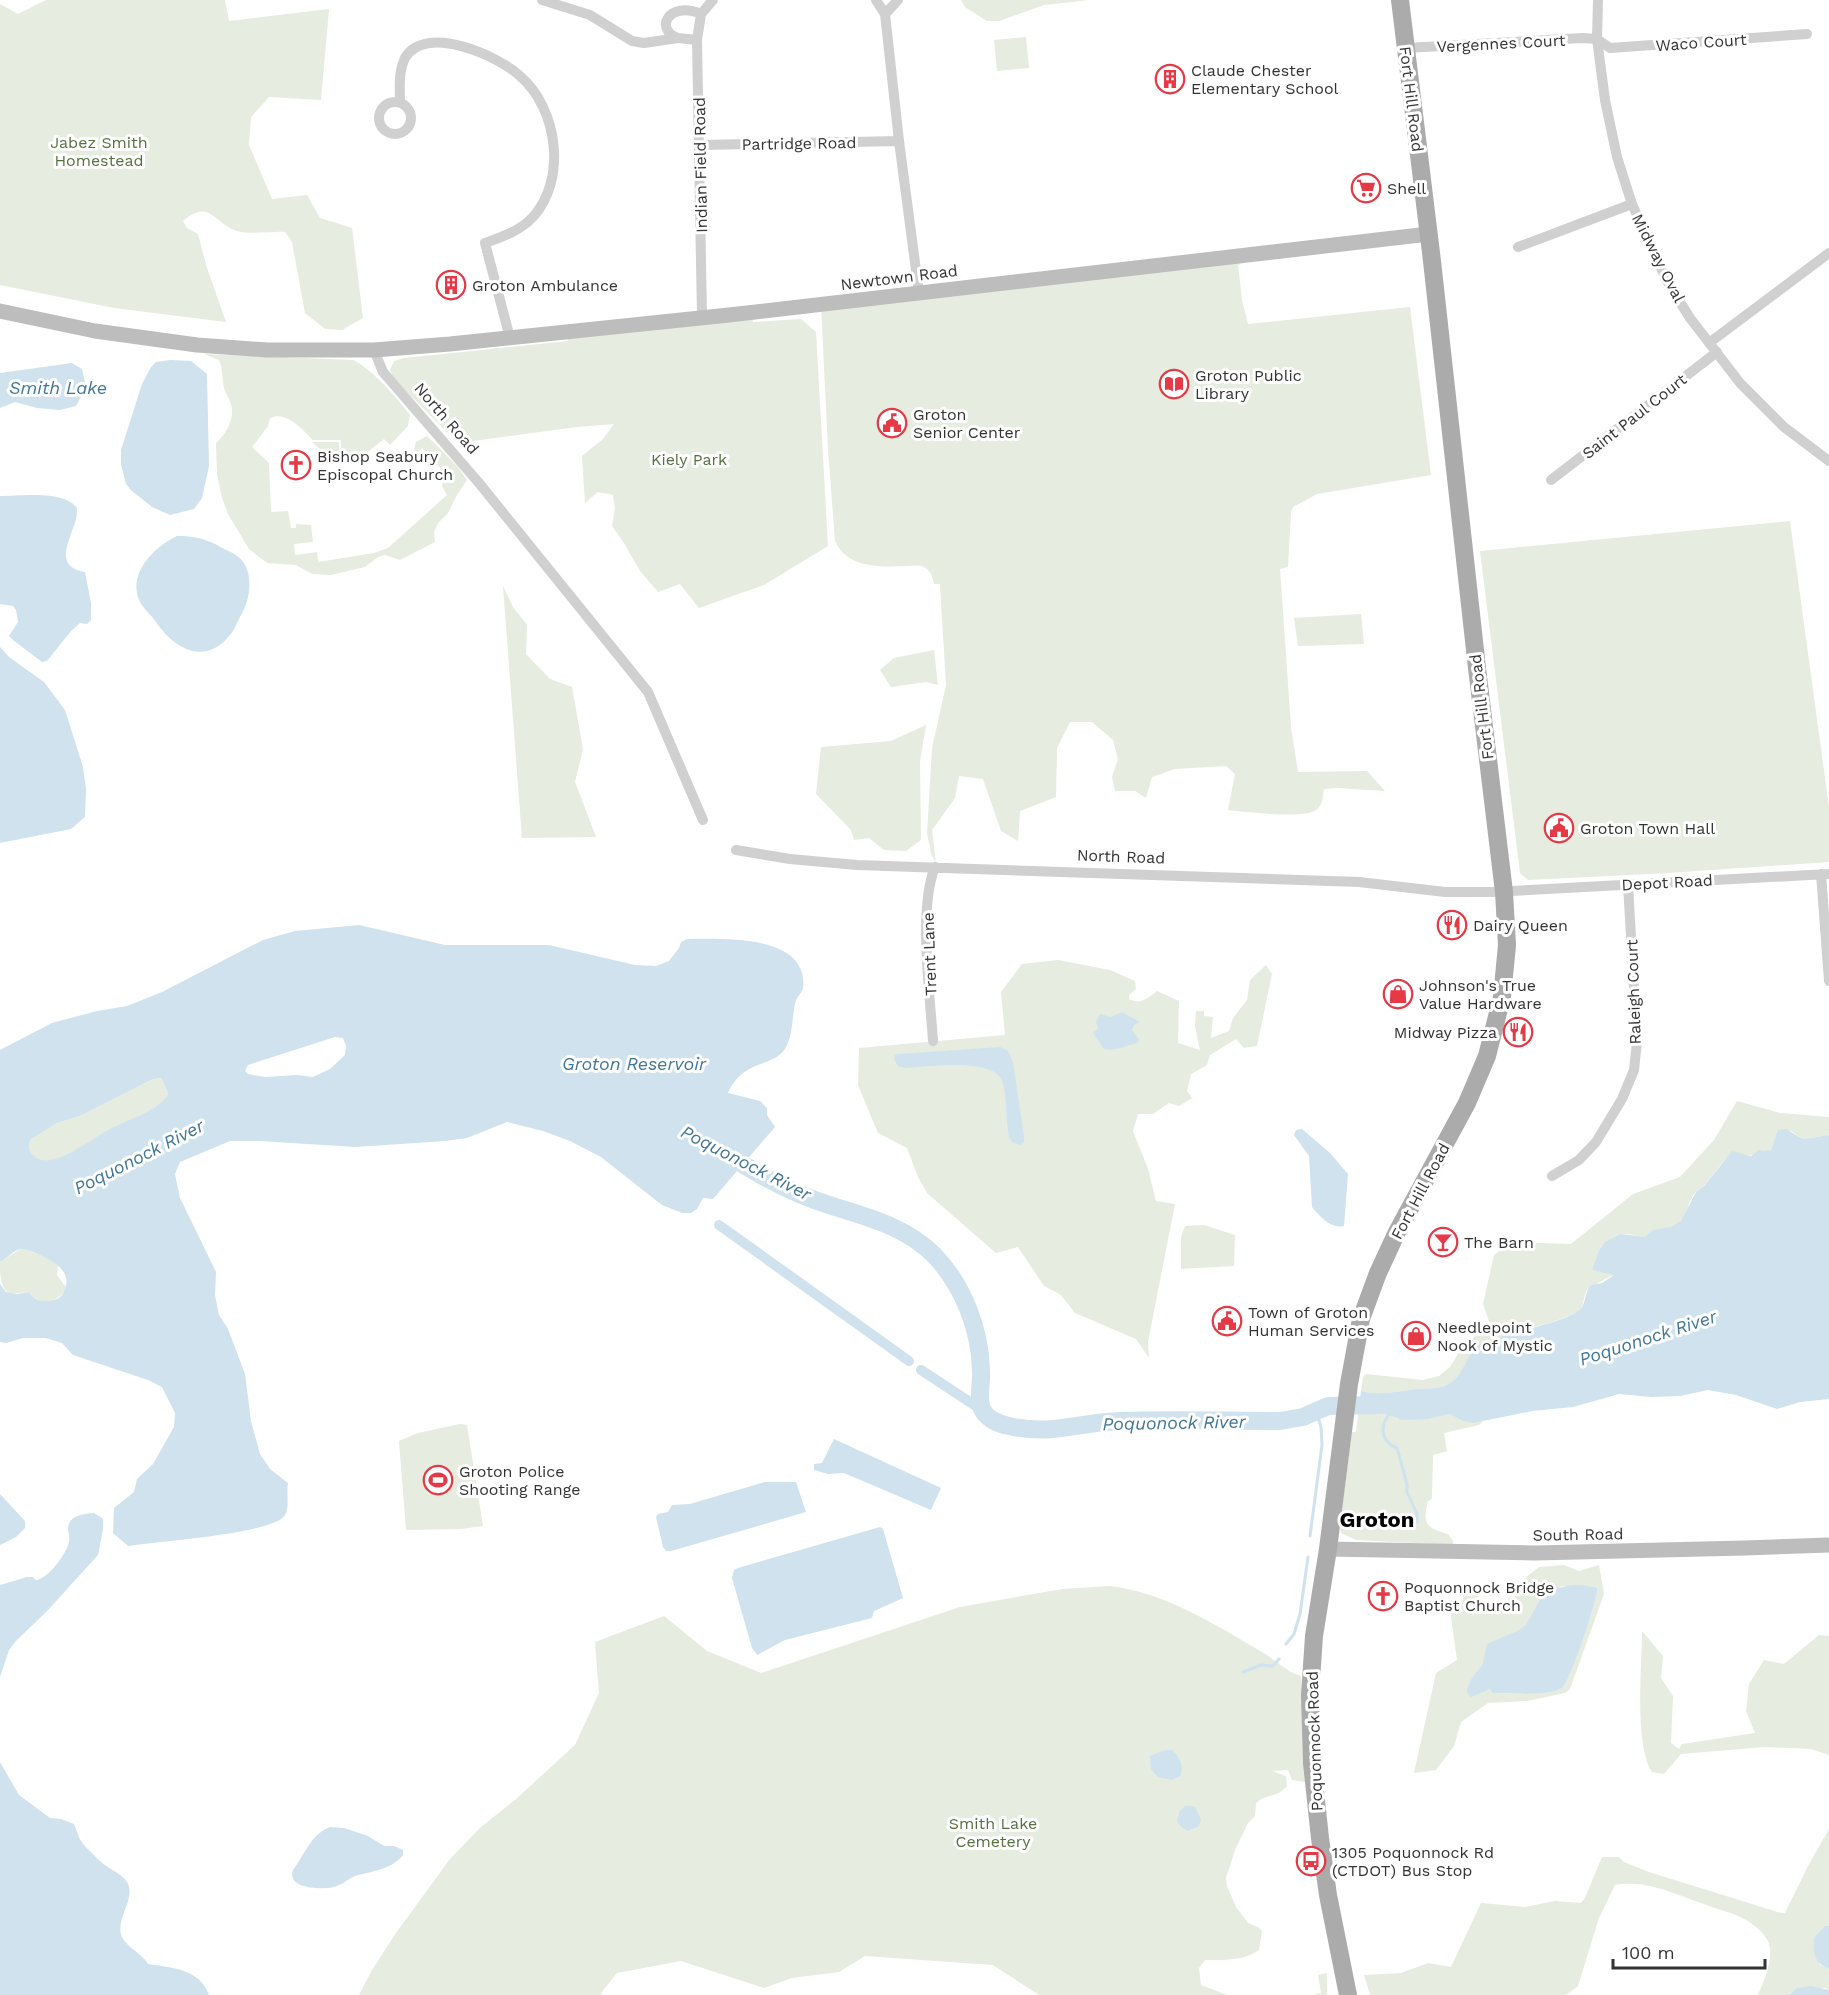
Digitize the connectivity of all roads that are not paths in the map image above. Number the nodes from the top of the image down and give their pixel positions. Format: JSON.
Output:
{"nodes":[{"id":1,"x":543,"y":0,"type":"edge"},
{"id":2,"x":713,"y":0,"type":"edge"},
{"id":3,"x":876,"y":0,"type":"edge"},
{"id":4,"x":898,"y":0,"type":"edge"},
{"id":5,"x":1400,"y":0,"type":"edge"},
{"id":6,"x":1598,"y":0,"type":"edge"},
{"id":7,"x":701,"y":14,"type":"junction"},
{"id":8,"x":885,"y":14,"type":"junction"},
{"id":9,"x":1807,"y":33,"type":"dead end"},
{"id":10,"x":678,"y":38,"type":"junction"},
{"id":11,"x":1597,"y":39,"type":"junction"},
{"id":12,"x":697,"y":40,"type":"junction"},
{"id":13,"x":1406,"y":48,"type":"junction"},
{"id":14,"x":400,"y":103,"type":"dead end"},
{"id":15,"x":899,"y":141,"type":"junction"},
{"id":16,"x":700,"y":145,"type":"junction"},
{"id":17,"x":1632,"y":204,"type":"junction"},
{"id":18,"x":1429,"y":234,"type":"junction"},
{"id":19,"x":1518,"y":247,"type":"dead end"},
{"id":20,"x":1829,"y":253,"type":"edge"},
{"id":21,"x":919,"y":293,"type":"junction"},
{"id":22,"x":0,"y":311,"type":"edge"},
{"id":23,"x":702,"y":317,"type":"junction"},
{"id":24,"x":510,"y":338,"type":"junction"},
{"id":25,"x":1709,"y":343,"type":"junction"},
{"id":26,"x":374,"y":350,"type":"junction"},
{"id":27,"x":1717,"y":352,"type":"junction"},
{"id":28,"x":1829,"y":461,"type":"edge"},
{"id":29,"x":1551,"y":480,"type":"dead end"},
{"id":30,"x":703,"y":820,"type":"dead end"},
{"id":31,"x":736,"y":850,"type":"dead end"},
{"id":32,"x":934,"y":867,"type":"junction"},
{"id":33,"x":1825,"y":874,"type":"edge"},
{"id":34,"x":1628,"y":884,"type":"junction"},
{"id":35,"x":1504,"y":892,"type":"junction"},
{"id":36,"x":1829,"y":981,"type":"edge"},
{"id":37,"x":933,"y":1041,"type":"dead end"},
{"id":38,"x":1552,"y":1176,"type":"dead end"},
{"id":39,"x":1345,"y":1415,"type":"joint"},
{"id":40,"x":1829,"y":1545,"type":"edge"},
{"id":41,"x":1328,"y":1550,"type":"junction"},
{"id":42,"x":1348,"y":1995,"type":"edge"}],
"edges":[{"from":1,"to":10,"type":"street"},
{"from":2,"to":7,"type":"street"},
{"from":3,"to":8,"type":"street"},
{"from":4,"to":8,"type":"street"},
{"from":5,"to":13,"type":"main road","name":"Fort Hill Road"},
{"from":6,"to":11,"type":"street","name":"Midway Oval"},
{"from":7,"to":10,"type":"street"},
{"from":7,"to":12,"type":"street","name":"Indian Field Road"},
{"from":8,"to":15,"type":"street"},
{"from":9,"to":11,"type":"street","name":"Waco Court"},
{"from":10,"to":12,"type":"street"},
{"from":11,"to":13,"type":"street","name":"Vergennes Court"},
{"from":11,"to":17,"type":"street","name":"Midway Oval"},
{"from":12,"to":16,"type":"street","name":"Indian Field Road"},
{"from":13,"to":18,"type":"main road","name":"Fort Hill Road"},
{"from":14,"to":24,"type":"street"},
{"from":15,"to":16,"type":"street","name":"Partridge Road"},
{"from":15,"to":21,"type":"street"},
{"from":16,"to":23,"type":"street","name":"Indian Field Road"},
{"from":17,"to":19,"type":"street"},
{"from":17,"to":25,"type":"street","name":"Midway Oval"},
{"from":18,"to":21,"type":"main road","name":"Newtown Road"},
{"from":18,"to":35,"type":"main road","name":"Fort Hill Road"},
{"from":20,"to":25,"type":"street"},
{"from":21,"to":23,"type":"main road","name":"Newtown Road"},
{"from":22,"to":26,"type":"main road"},
{"from":23,"to":24,"type":"main road","name":"Newtown Road"},
{"from":24,"to":26,"type":"main road","name":"Newtown Road"},
{"from":25,"to":27,"type":"street","name":"Midway Oval"},
{"from":26,"to":30,"type":"street","name":"North Road"},
{"from":27,"to":28,"type":"street","name":"Midway Oval"},
{"from":27,"to":29,"type":"street","name":"Saint Paul Court"},
{"from":31,"to":32,"type":"street","name":"North Road"},
{"from":32,"to":35,"type":"street","name":"North Road"},
{"from":32,"to":37,"type":"street","name":"Trent Lane"},
{"from":33,"to":34,"type":"street","name":"Depot Road"},
{"from":33,"to":36,"type":"street"},
{"from":34,"to":35,"type":"street","name":"Depot Road"},
{"from":34,"to":38,"type":"street","name":"Raleigh Court"},
{"from":35,"to":39,"type":"main road","name":"Fort Hill Road"},
{"from":39,"to":41,"type":"main road","name":"Poquonnock Road"},
{"from":40,"to":41,"type":"main road","name":"South Road"},
{"from":41,"to":42,"type":"main road","name":"Poquonnock Road"}]}
